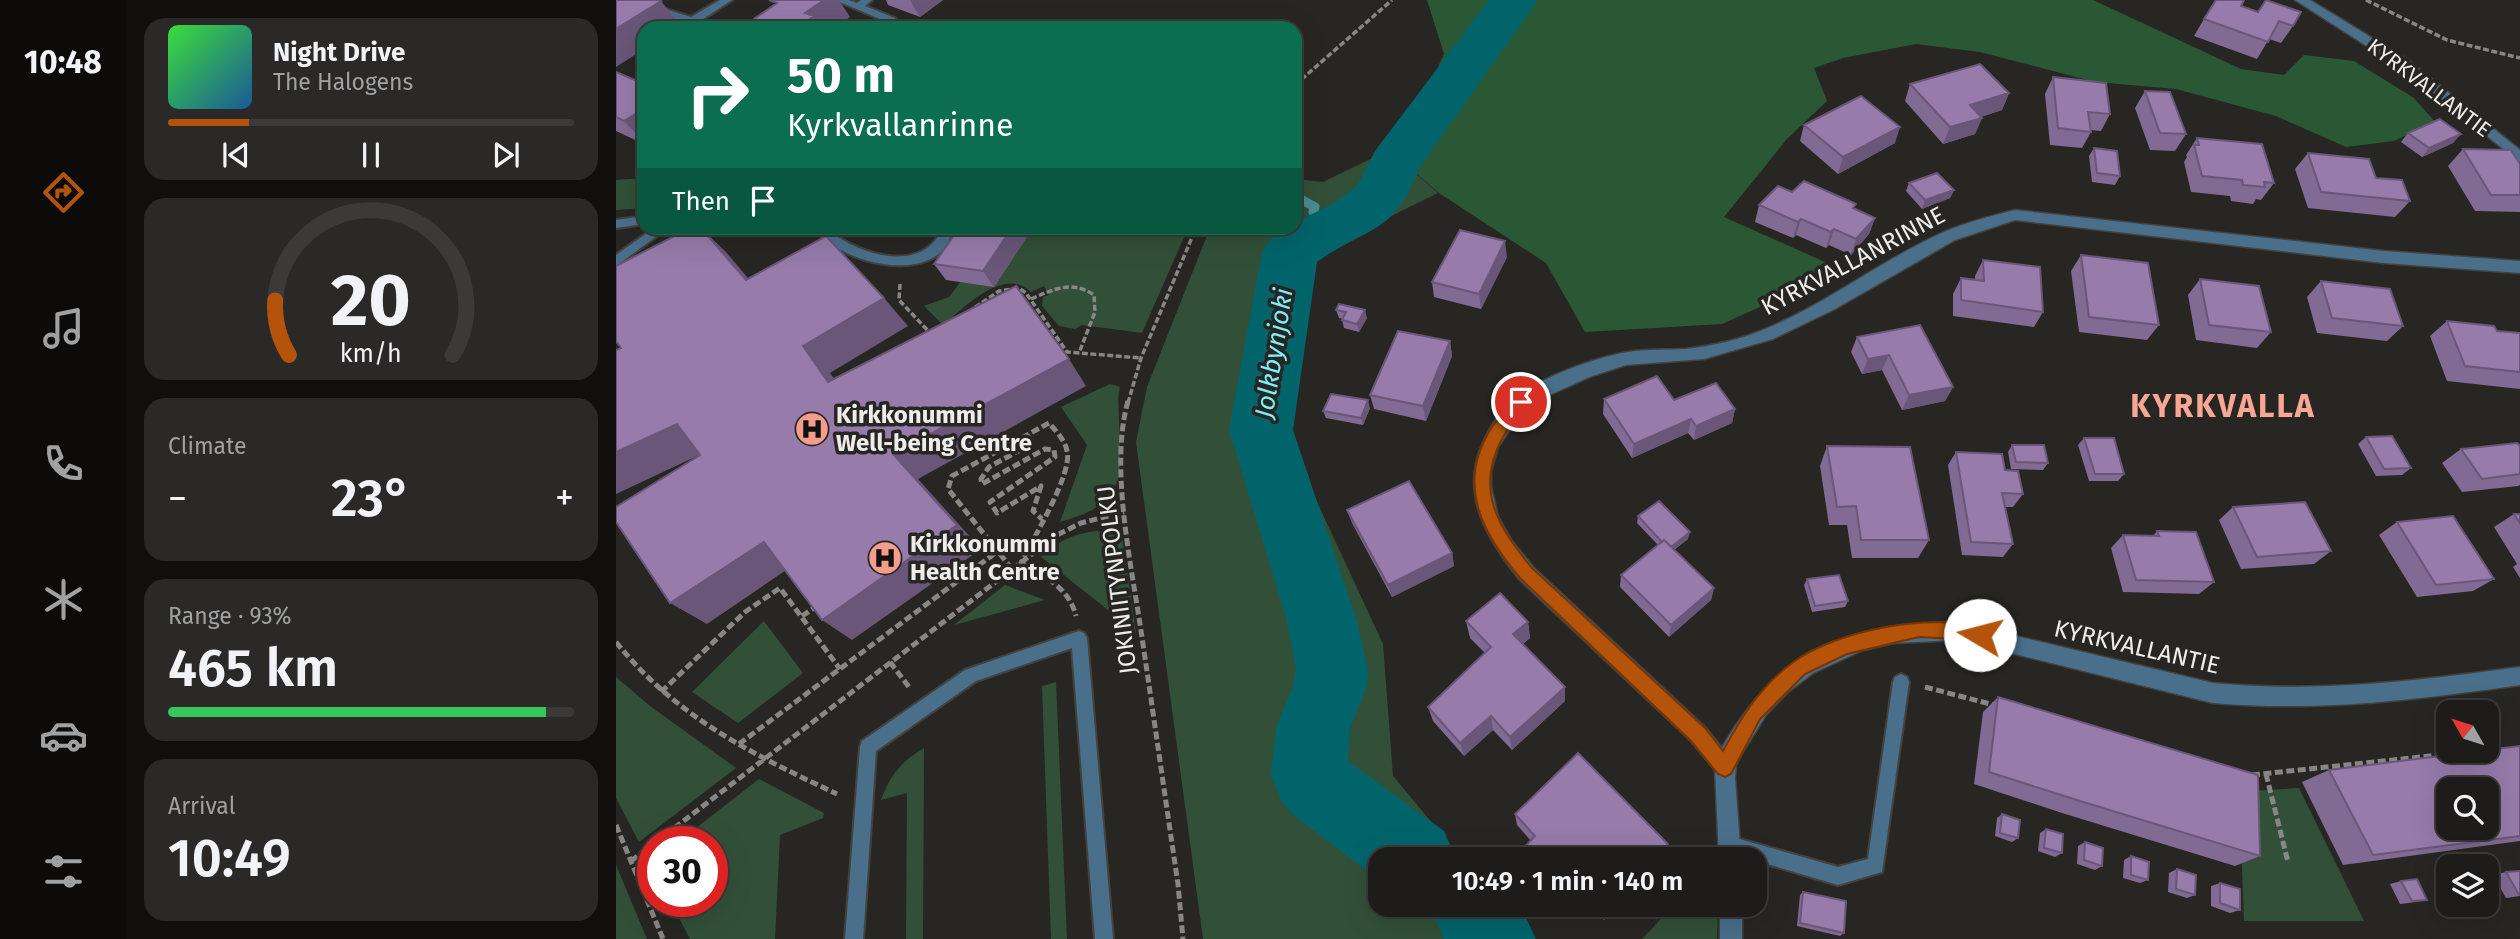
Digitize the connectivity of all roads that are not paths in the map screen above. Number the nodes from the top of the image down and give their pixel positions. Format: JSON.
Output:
{"nodes":[{"id":1,"x":727,"y":0,"type":"edge"},
{"id":2,"x":839,"y":0,"type":"edge"},
{"id":3,"x":2301,"y":0,"type":"edge"},
{"id":4,"x":862,"y":3,"type":"edge"},
{"id":5,"x":645,"y":11,"type":"edge"},
{"id":6,"x":692,"y":21,"type":"joint"},
{"id":7,"x":892,"y":21,"type":"edge"},
{"id":8,"x":2520,"y":156,"type":"edge"},
{"id":9,"x":637,"y":221,"type":"edge"},
{"id":10,"x":616,"y":224,"type":"edge"},
{"id":11,"x":652,"y":235,"type":"edge"},
{"id":12,"x":826,"y":235,"type":"edge"},
{"id":13,"x":947,"y":235,"type":"edge"},
{"id":14,"x":616,"y":261,"type":"edge"},
{"id":15,"x":2520,"y":267,"type":"edge"},
{"id":16,"x":2520,"y":676,"type":"edge"},
{"id":17,"x":1901,"y":682,"type":"road end"},
{"id":18,"x":1725,"y":767,"type":"junction"},
{"id":19,"x":1730,"y":847,"type":"edge"},
{"id":20,"x":1767,"y":860,"type":"edge"},
{"id":21,"x":1731,"y":917,"type":"edge"},
{"id":22,"x":853,"y":939,"type":"edge"},
{"id":23,"x":1104,"y":939,"type":"edge"},
{"id":24,"x":1731,"y":939,"type":"edge"}],
"edges":[{"from":1,"to":6,"type":"lane"},
{"from":2,"to":4,"type":"lane"},
{"from":3,"to":8,"type":"street","name":"KYRKVALLANTIE"},
{"from":4,"to":7,"type":"lane"},
{"from":5,"to":6,"type":"lane"},
{"from":9,"to":10,"type":"lane"},
{"from":11,"to":14,"type":"lane"},
{"from":12,"to":13,"type":"lane"},
{"from":15,"to":18,"type":"street","name":"KYRKVALLANRINNE"},
{"from":16,"to":18,"type":"street","name":"KYRKVALLANTIE"},
{"from":17,"to":20,"type":"lane"},
{"from":18,"to":19,"type":"street"},
{"from":21,"to":24,"type":"street"},
{"from":22,"to":23,"type":"lane"}]}
